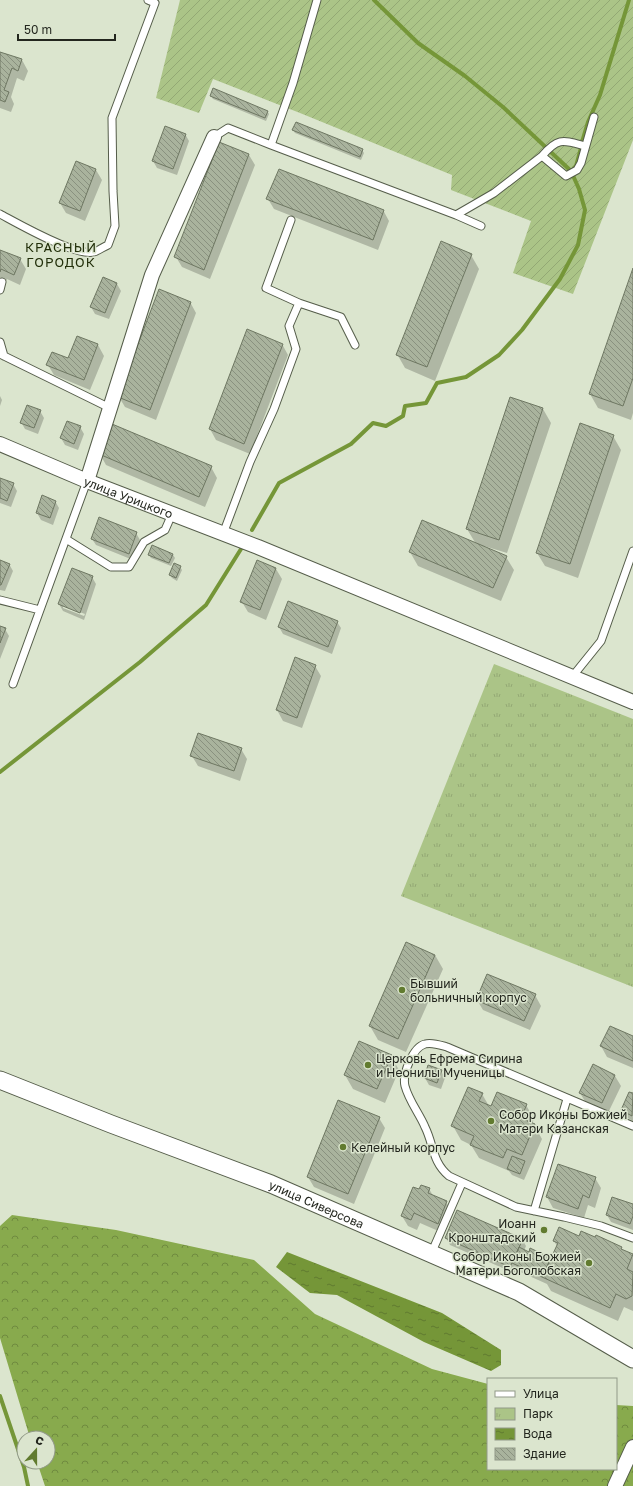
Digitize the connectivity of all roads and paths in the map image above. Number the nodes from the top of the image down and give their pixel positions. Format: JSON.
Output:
{"nodes":[{"id":1,"x":148,"y":0,"type":"edge"},
{"id":2,"x":317,"y":0,"type":"edge"},
{"id":3,"x":594,"y":117,"type":"dead end"},
{"id":4,"x":214,"y":137,"type":"joint"},
{"id":5,"x":271,"y":145,"type":"junction"},
{"id":6,"x":585,"y":146,"type":"junction"},
{"id":7,"x":542,"y":156,"type":"junction"},
{"id":8,"x":0,"y":214,"type":"edge"},
{"id":9,"x":456,"y":215,"type":"junction"},
{"id":10,"x":291,"y":220,"type":"dead end"},
{"id":11,"x":481,"y":226,"type":"dead end"},
{"id":12,"x":2,"y":282,"type":"dead end"},
{"id":13,"x":0,"y":290,"type":"edge"},
{"id":14,"x":299,"y":303,"type":"junction"},
{"id":15,"x":0,"y":342,"type":"edge"},
{"id":16,"x":355,"y":345,"type":"dead end"},
{"id":17,"x":2,"y":355,"type":"edge"},
{"id":18,"x":110,"y":408,"type":"junction"},
{"id":19,"x":0,"y":444,"type":"edge"},
{"id":20,"x":87,"y":481,"type":"junction"},
{"id":21,"x":172,"y":514,"type":"junction"},
{"id":22,"x":223,"y":534,"type":"junction"},
{"id":23,"x":66,"y":539,"type":"junction"},
{"id":24,"x":633,"y":550,"type":"edge"},
{"id":25,"x":0,"y":600,"type":"edge"},
{"id":26,"x":40,"y":610,"type":"junction"},
{"id":27,"x":572,"y":678,"type":"junction"},
{"id":28,"x":13,"y":684,"type":"dead end"},
{"id":29,"x":633,"y":702,"type":"edge"},
{"id":30,"x":0,"y":1080,"type":"edge"},
{"id":31,"x":567,"y":1099,"type":"junction"},
{"id":32,"x":633,"y":1126,"type":"edge"},
{"id":33,"x":462,"y":1183,"type":"junction"},
{"id":34,"x":534,"y":1211,"type":"junction"},
{"id":35,"x":633,"y":1238,"type":"edge"},
{"id":36,"x":431,"y":1254,"type":"junction"},
{"id":37,"x":627,"y":1356,"type":"edge"},
{"id":38,"x":633,"y":1447,"type":"edge"},
{"id":39,"x":615,"y":1486,"type":"edge"}],
"edges":[{"from":1,"to":8,"type":"lane"},
{"from":2,"to":5,"type":"lane"},
{"from":3,"to":6,"type":"lane"},
{"from":4,"to":5,"type":"lane"},
{"from":4,"to":18,"type":"street"},
{"from":5,"to":9,"type":"lane"},
{"from":6,"to":7,"type":"lane"},
{"from":6,"to":7,"type":"lane"},
{"from":7,"to":9,"type":"lane"},
{"from":9,"to":11,"type":"lane"},
{"from":10,"to":14,"type":"lane"},
{"from":12,"to":13,"type":"lane"},
{"from":14,"to":16,"type":"lane"},
{"from":14,"to":22,"type":"lane"},
{"from":15,"to":17,"type":"lane"},
{"from":17,"to":18,"type":"lane"},
{"from":18,"to":20,"type":"street"},
{"from":19,"to":20,"type":"street","name":"улица Урицкого"},
{"from":20,"to":21,"type":"street","name":"улица Урицкого"},
{"from":20,"to":23,"type":"lane"},
{"from":21,"to":22,"type":"street","name":"улица Урицкого"},
{"from":21,"to":23,"type":"lane"},
{"from":22,"to":27,"type":"street","name":"улица Урицкого"},
{"from":23,"to":26,"type":"lane"},
{"from":24,"to":27,"type":"lane"},
{"from":25,"to":26,"type":"lane"},
{"from":26,"to":28,"type":"lane"},
{"from":27,"to":29,"type":"street","name":"улица Урицкого"},
{"from":30,"to":36,"type":"street","name":"улица Сиверсова"},
{"from":31,"to":32,"type":"lane"},
{"from":31,"to":33,"type":"lane"},
{"from":31,"to":34,"type":"lane"},
{"from":33,"to":34,"type":"lane"},
{"from":33,"to":36,"type":"lane"},
{"from":34,"to":35,"type":"lane"},
{"from":36,"to":37,"type":"street","name":"улица Сиверсова"},
{"from":38,"to":39,"type":"street"}]}
